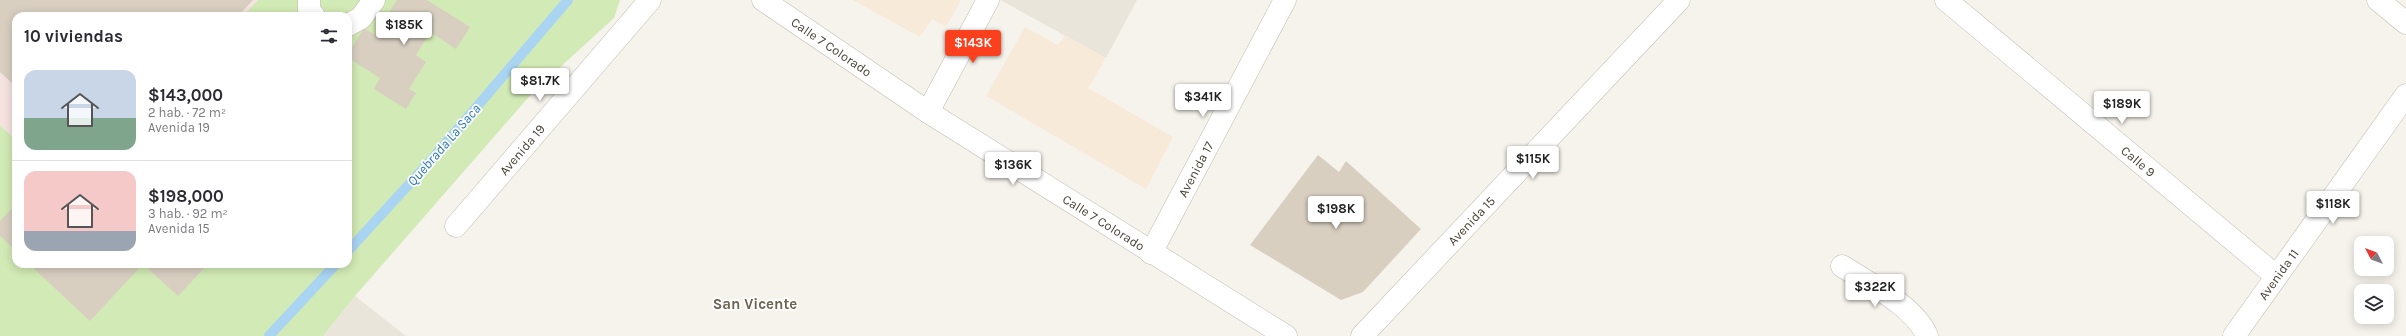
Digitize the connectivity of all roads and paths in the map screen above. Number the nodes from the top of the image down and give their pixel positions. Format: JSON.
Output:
{"nodes":[{"id":1,"x":309,"y":0,"type":"edge"},
{"id":2,"x":374,"y":0,"type":"edge"},
{"id":3,"x":650,"y":0,"type":"edge"},
{"id":4,"x":763,"y":0,"type":"edge"},
{"id":5,"x":988,"y":0,"type":"edge"},
{"id":6,"x":1285,"y":0,"type":"edge"},
{"id":7,"x":1679,"y":0,"type":"edge"},
{"id":8,"x":1946,"y":0,"type":"edge"},
{"id":9,"x":2378,"y":0,"type":"edge"},
{"id":10,"x":311,"y":12,"type":"edge"},
{"id":11,"x":352,"y":23,"type":"edge"},
{"id":12,"x":2406,"y":23,"type":"edge"},
{"id":13,"x":2406,"y":95,"type":"edge"},
{"id":14,"x":928,"y":112,"type":"junction"},
{"id":15,"x":456,"y":226,"type":"dead end"},
{"id":16,"x":1151,"y":253,"type":"junction"},
{"id":17,"x":1842,"y":266,"type":"dead end"},
{"id":18,"x":2276,"y":276,"type":"junction"},
{"id":19,"x":1286,"y":336,"type":"edge"},
{"id":20,"x":1362,"y":336,"type":"edge"},
{"id":21,"x":1927,"y":336,"type":"edge"},
{"id":22,"x":2234,"y":336,"type":"edge"}],
"edges":[{"from":1,"to":10,"type":"street"},
{"from":2,"to":11,"type":"street"},
{"from":3,"to":15,"type":"street","name":"Avenida 19"},
{"from":4,"to":14,"type":"street","name":"Calle 7 Colorado"},
{"from":5,"to":14,"type":"street"},
{"from":6,"to":16,"type":"street","name":"Avenida 17"},
{"from":7,"to":20,"type":"street","name":"Avenida 15"},
{"from":8,"to":18,"type":"street","name":"Calle 9"},
{"from":9,"to":12,"type":"street"},
{"from":13,"to":18,"type":"street","name":"Avenida 11"},
{"from":14,"to":16,"type":"street","name":"Calle 7 Colorado"},
{"from":16,"to":19,"type":"street","name":"Calle 7 Colorado"},
{"from":17,"to":21,"type":"street"},
{"from":18,"to":22,"type":"street","name":"Avenida 11"}]}
